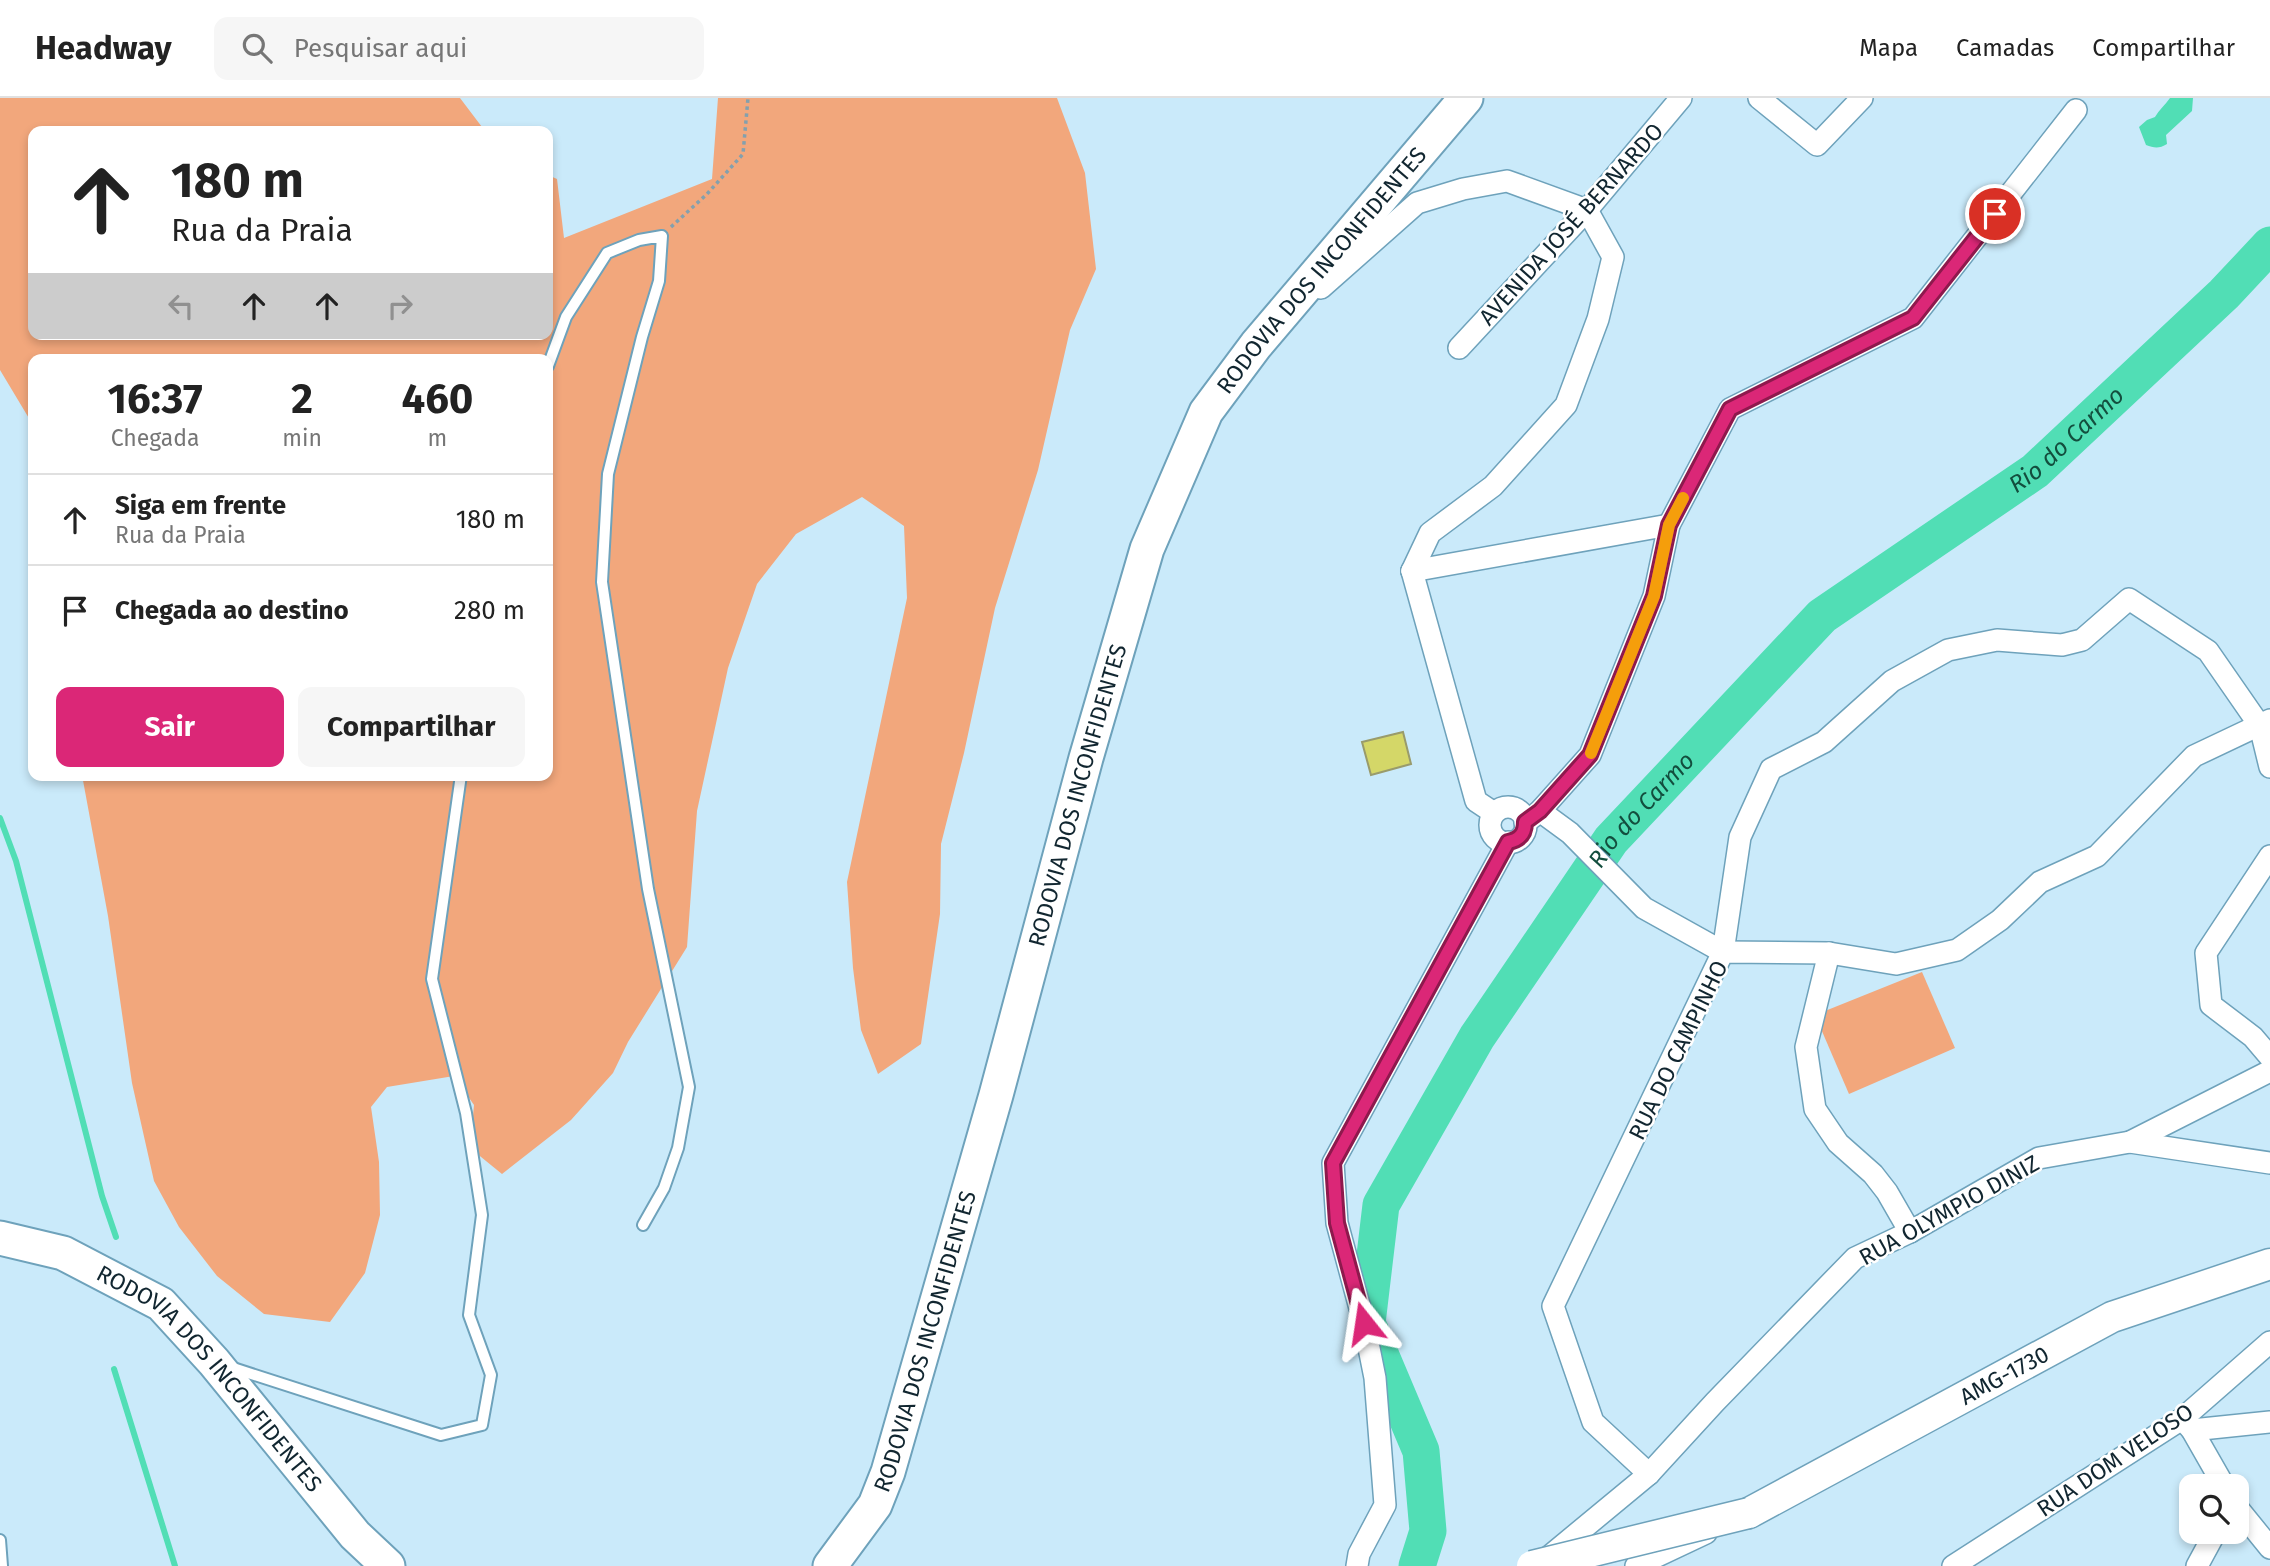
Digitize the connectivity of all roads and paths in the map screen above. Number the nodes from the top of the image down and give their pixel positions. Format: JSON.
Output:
{"nodes":[{"id":1,"x":748,"y":98,"type":"edge"},
{"id":2,"x":1466,"y":98,"type":"edge"},
{"id":3,"x":1681,"y":98,"type":"edge"},
{"id":4,"x":1759,"y":98,"type":"edge"},
{"id":5,"x":1862,"y":98,"type":"edge"},
{"id":6,"x":2076,"y":110,"type":"dead end"},
{"id":7,"x":1587,"y":210,"type":"junction"},
{"id":8,"x":662,"y":236,"type":"junction"},
{"id":9,"x":1256,"y":345,"type":"junction"},
{"id":10,"x":1459,"y":348,"type":"dead end"},
{"id":11,"x":552,"y":354,"type":"edge"},
{"id":12,"x":1669,"y":525,"type":"junction"},
{"id":13,"x":1412,"y":571,"type":"junction"},
{"id":14,"x":2265,"y":723,"type":"edge"},
{"id":15,"x":2270,"y":767,"type":"edge"},
{"id":16,"x":460,"y":781,"type":"edge"},
{"id":17,"x":1494,"y":813,"type":"junction"},
{"id":18,"x":1533,"y":817,"type":"junction"},
{"id":19,"x":1508,"y":842,"type":"junction"},
{"id":20,"x":2270,"y":856,"type":"edge"},
{"id":21,"x":1723,"y":952,"type":"junction"},
{"id":22,"x":1829,"y":953,"type":"junction"},
{"id":23,"x":2270,"y":1057,"type":"edge"},
{"id":24,"x":2270,"y":1070,"type":"edge"},
{"id":25,"x":2130,"y":1142,"type":"junction"},
{"id":26,"x":2270,"y":1163,"type":"edge"},
{"id":27,"x":643,"y":1226,"type":"dead end"},
{"id":28,"x":1910,"y":1232,"type":"junction"},
{"id":29,"x":0,"y":1238,"type":"edge"},
{"id":30,"x":2270,"y":1264,"type":"edge"},
{"id":31,"x":2270,"y":1342,"type":"edge"},
{"id":32,"x":214,"y":1362,"type":"junction"},
{"id":33,"x":2270,"y":1422,"type":"edge"},
{"id":34,"x":2187,"y":1425,"type":"junction"},
{"id":35,"x":1649,"y":1474,"type":"junction"},
{"id":36,"x":2217,"y":1474,"type":"edge"},
{"id":37,"x":1749,"y":1513,"type":"junction"},
{"id":38,"x":2249,"y":1522,"type":"edge"},
{"id":39,"x":0,"y":1540,"type":"edge"},
{"id":40,"x":2209,"y":1544,"type":"edge"},
{"id":41,"x":2270,"y":1548,"type":"edge"},
{"id":42,"x":2,"y":1566,"type":"edge"},
{"id":43,"x":388,"y":1566,"type":"edge"},
{"id":44,"x":830,"y":1566,"type":"edge"},
{"id":45,"x":1357,"y":1566,"type":"edge"},
{"id":46,"x":1532,"y":1566,"type":"edge"},
{"id":47,"x":1538,"y":1566,"type":"edge"},
{"id":48,"x":1636,"y":1566,"type":"edge"},
{"id":49,"x":1952,"y":1566,"type":"edge"},
{"id":50,"x":2197,"y":1566,"type":"edge"}],
"edges":[{"from":1,"to":8,"type":"path"},
{"from":2,"to":9,"type":"main road","name":"RODOVIA DOS INCONFIDENTES"},
{"from":3,"to":7,"type":"street","name":"AVENIDA JOSÉ BERNARDO"},
{"from":4,"to":5,"type":"street"},
{"from":6,"to":12,"type":"street"},
{"from":7,"to":9,"type":"street"},
{"from":7,"to":10,"type":"street","name":"AVENIDA JOSÉ BERNARDO"},
{"from":7,"to":13,"type":"street"},
{"from":8,"to":11,"type":"lane"},
{"from":8,"to":27,"type":"lane"},
{"from":9,"to":44,"type":"main road","name":"RODOVIA DOS INCONFIDENTES"},
{"from":12,"to":13,"type":"street"},
{"from":12,"to":18,"type":"street"},
{"from":13,"to":17,"type":"street"},
{"from":14,"to":15,"type":"street"},
{"from":14,"to":21,"type":"street"},
{"from":14,"to":22,"type":"street","name":"RUA DO CAMPINHO"},
{"from":16,"to":32,"type":"lane"},
{"from":17,"to":18,"type":"street"},
{"from":17,"to":19,"type":"street"},
{"from":18,"to":19,"type":"street"},
{"from":18,"to":21,"type":"street"},
{"from":19,"to":45,"type":"street"},
{"from":20,"to":23,"type":"street"},
{"from":21,"to":22,"type":"street","name":"RUA DO CAMPINHO"},
{"from":21,"to":35,"type":"street","name":"RUA DO CAMPINHO"},
{"from":22,"to":28,"type":"street"},
{"from":24,"to":25,"type":"street"},
{"from":25,"to":26,"type":"street","name":"RUA OLYMPIO DINIZ"},
{"from":25,"to":28,"type":"street","name":"RUA OLYMPIO DINIZ"},
{"from":28,"to":35,"type":"street","name":"RUA OLYMPIO DINIZ"},
{"from":29,"to":32,"type":"main road","name":"RODOVIA DOS INCONFIDENTES"},
{"from":30,"to":37,"type":"main road","name":"AMG-1730"},
{"from":31,"to":34,"type":"street","name":"RUA DOM VELOSO"},
{"from":32,"to":43,"type":"main road","name":"RODOVIA DOS INCONFIDENTES"},
{"from":33,"to":34,"type":"street"},
{"from":34,"to":36,"type":"street"},
{"from":34,"to":49,"type":"street","name":"RUA DOM VELOSO"},
{"from":35,"to":47,"type":"street","name":"RUA OLYMPIO DINIZ"},
{"from":37,"to":46,"type":"main road","name":"AMG-1730","bridge":true},
{"from":37,"to":48,"type":"street"},
{"from":38,"to":41,"type":"street"},
{"from":39,"to":42,"type":"lane"},
{"from":40,"to":50,"type":"street"}]}
